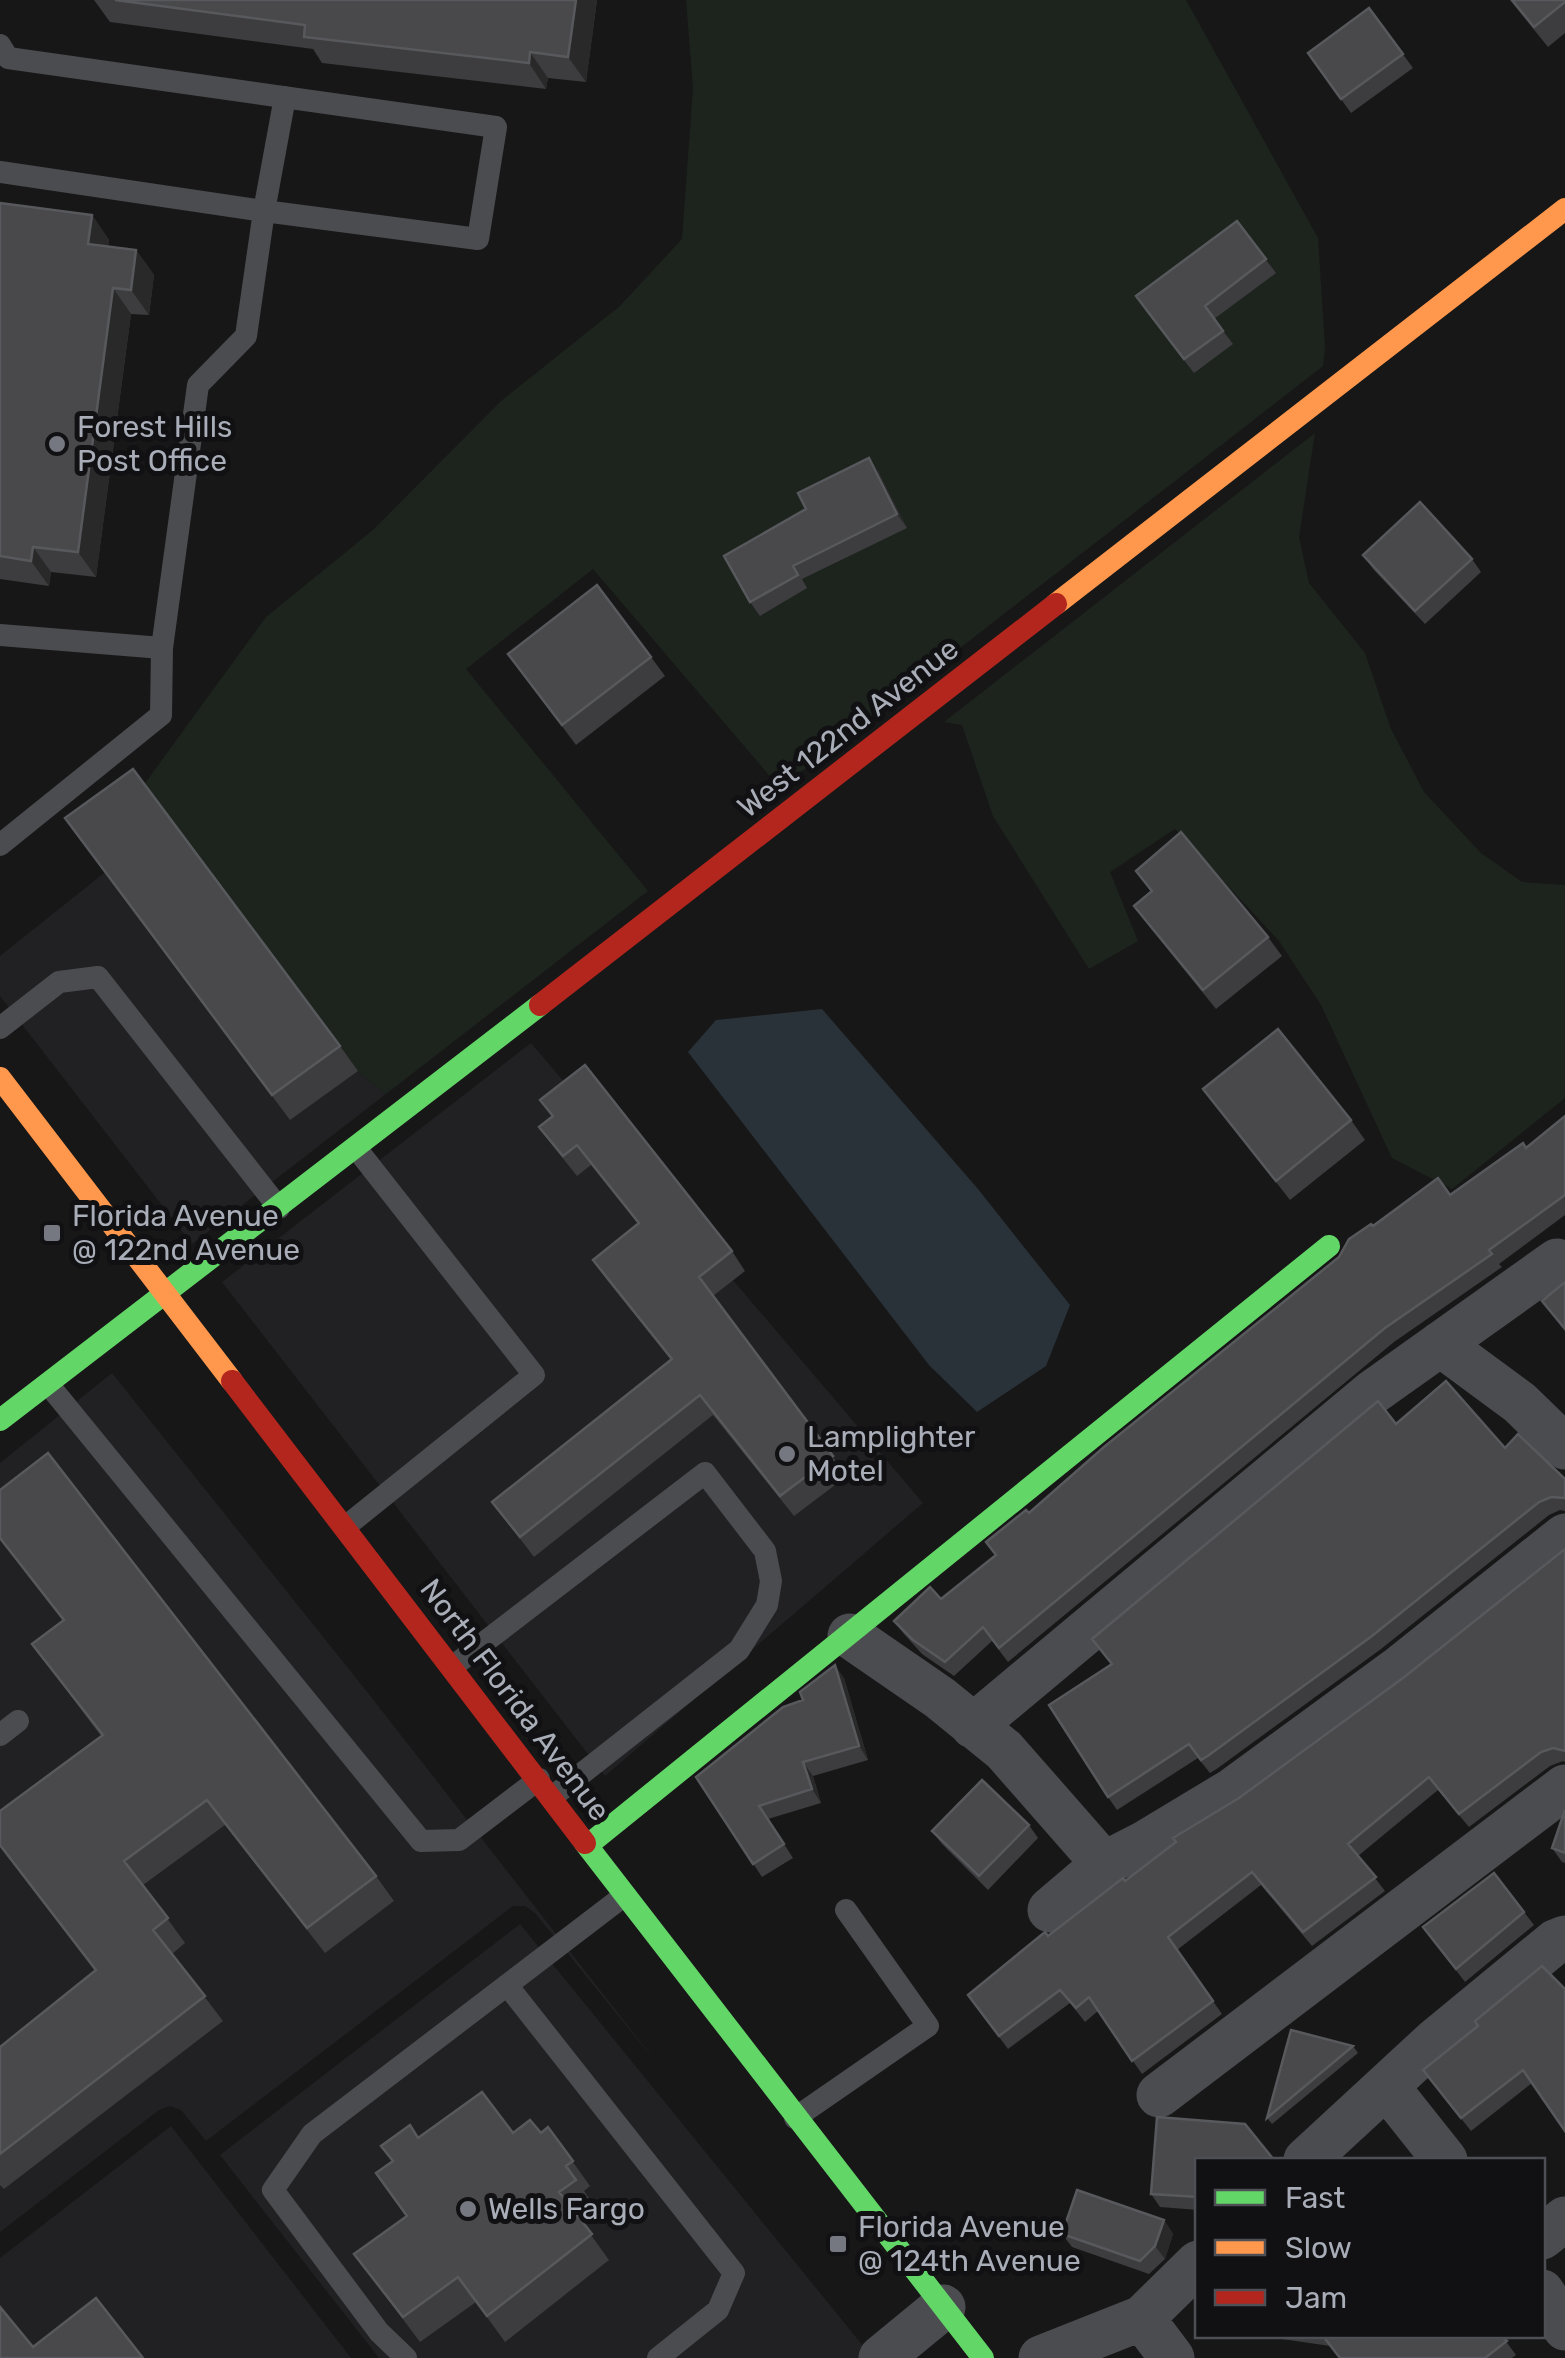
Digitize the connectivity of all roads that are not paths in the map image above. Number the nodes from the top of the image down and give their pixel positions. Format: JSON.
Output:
{"nodes":[{"id":1,"x":0,"y":45,"type":"edge"},
{"id":2,"x":285,"y":97,"type":"junction"},
{"id":3,"x":0,"y":172,"type":"edge"},
{"id":4,"x":1565,"y":209,"type":"edge"},
{"id":5,"x":264,"y":211,"type":"junction"},
{"id":6,"x":0,"y":635,"type":"edge"},
{"id":7,"x":162,"y":648,"type":"junction"},
{"id":8,"x":0,"y":845,"type":"edge"},
{"id":9,"x":0,"y":1028,"type":"edge"},
{"id":10,"x":0,"y":1078,"type":"edge"},
{"id":11,"x":356,"y":1148,"type":"junction"},
{"id":12,"x":280,"y":1208,"type":"junction"},
{"id":13,"x":1329,"y":1246,"type":"dead end"},
{"id":14,"x":1557,"y":1261,"type":"dead end"},
{"id":15,"x":167,"y":1295,"type":"junction"},
{"id":16,"x":1440,"y":1344,"type":"junction"},
{"id":17,"x":48,"y":1384,"type":"junction"},
{"id":18,"x":0,"y":1420,"type":"edge"},
{"id":19,"x":1565,"y":1447,"type":"edge"},
{"id":20,"x":345,"y":1527,"type":"junction"},
{"id":21,"x":1565,"y":1536,"type":"edge"},
{"id":22,"x":850,"y":1636,"type":"junction"},
{"id":23,"x":452,"y":1666,"type":"junction"},
{"id":24,"x":974,"y":1726,"type":"junction"},
{"id":25,"x":1565,"y":1787,"type":"edge"},
{"id":26,"x":546,"y":1788,"type":"junction"},
{"id":27,"x":588,"y":1844,"type":"junction"},
{"id":28,"x":1104,"y":1864,"type":"junction"},
{"id":29,"x":626,"y":1894,"type":"junction"},
{"id":30,"x":846,"y":1910,"type":"dead end"},
{"id":31,"x":1050,"y":1910,"type":"dead end"},
{"id":32,"x":1565,"y":1938,"type":"edge"},
{"id":33,"x":507,"y":1985,"type":"junction"},
{"id":34,"x":1387,"y":2087,"type":"junction"},
{"id":35,"x":1159,"y":2095,"type":"dead end"},
{"id":36,"x":796,"y":2118,"type":"junction"},
{"id":37,"x":1308,"y":2158,"type":"edge"},
{"id":38,"x":1443,"y":2158,"type":"edge"},
{"id":39,"x":1565,"y":2219,"type":"edge"},
{"id":40,"x":1545,"y":2235,"type":"edge"},
{"id":41,"x":1195,"y":2265,"type":"edge"},
{"id":42,"x":1545,"y":2297,"type":"edge"},
{"id":43,"x":943,"y":2308,"type":"junction"},
{"id":44,"x":1142,"y":2318,"type":"junction"},
{"id":45,"x":1565,"y":2328,"type":"edge"},
{"id":46,"x":406,"y":2358,"type":"edge"},
{"id":47,"x":658,"y":2358,"type":"edge"},
{"id":48,"x":881,"y":2358,"type":"edge"},
{"id":49,"x":983,"y":2358,"type":"edge"},
{"id":50,"x":1041,"y":2358,"type":"edge"},
{"id":51,"x":1172,"y":2358,"type":"edge"}],
"edges":[{"from":1,"to":2,"type":"lane"},
{"from":2,"to":5,"type":"lane"},
{"from":2,"to":5,"type":"lane"},
{"from":3,"to":5,"type":"lane"},
{"from":4,"to":11,"type":"street","name":"West 122nd Avenue"},
{"from":5,"to":7,"type":"lane"},
{"from":6,"to":7,"type":"lane"},
{"from":7,"to":8,"type":"lane"},
{"from":9,"to":12,"type":"lane"},
{"from":10,"to":15,"type":"street","name":"North Florida Avenue"},
{"from":11,"to":12,"type":"street","name":"West 122nd Avenue"},
{"from":11,"to":20,"type":"lane"},
{"from":12,"to":15,"type":"street","name":"West 122nd Avenue"},
{"from":13,"to":22,"type":"street"},
{"from":14,"to":16,"type":"street"},
{"from":15,"to":17,"type":"street","name":"West 122nd Avenue"},
{"from":15,"to":20,"type":"street","name":"North Florida Avenue"},
{"from":16,"to":19,"type":"street"},
{"from":16,"to":24,"type":"street"},
{"from":17,"to":18,"type":"street","name":"West 122nd Avenue"},
{"from":17,"to":26,"type":"lane"},
{"from":20,"to":23,"type":"street","name":"North Florida Avenue"},
{"from":21,"to":28,"type":"street"},
{"from":22,"to":24,"type":"street"},
{"from":22,"to":27,"type":"street"},
{"from":23,"to":26,"type":"street","name":"North Florida Avenue"},
{"from":23,"to":26,"type":"lane"},
{"from":24,"to":28,"type":"street"},
{"from":25,"to":35,"type":"street"},
{"from":26,"to":27,"type":"street","name":"North Florida Avenue"},
{"from":27,"to":29,"type":"street","name":"North Florida Avenue"},
{"from":28,"to":31,"type":"street"},
{"from":29,"to":33,"type":"lane"},
{"from":29,"to":36,"type":"street","name":"North Florida Avenue"},
{"from":30,"to":36,"type":"lane"},
{"from":32,"to":34,"type":"street"},
{"from":33,"to":46,"type":"lane"},
{"from":33,"to":47,"type":"lane"},
{"from":34,"to":37,"type":"street"},
{"from":34,"to":38,"type":"street"},
{"from":36,"to":43,"type":"street","name":"North Florida Avenue"},
{"from":39,"to":40,"type":"street"},
{"from":41,"to":44,"type":"street"},
{"from":42,"to":45,"type":"street"},
{"from":43,"to":48,"type":"street"},
{"from":43,"to":49,"type":"street","name":"North Florida Avenue"},
{"from":44,"to":50,"type":"street"},
{"from":44,"to":51,"type":"street"}]}
